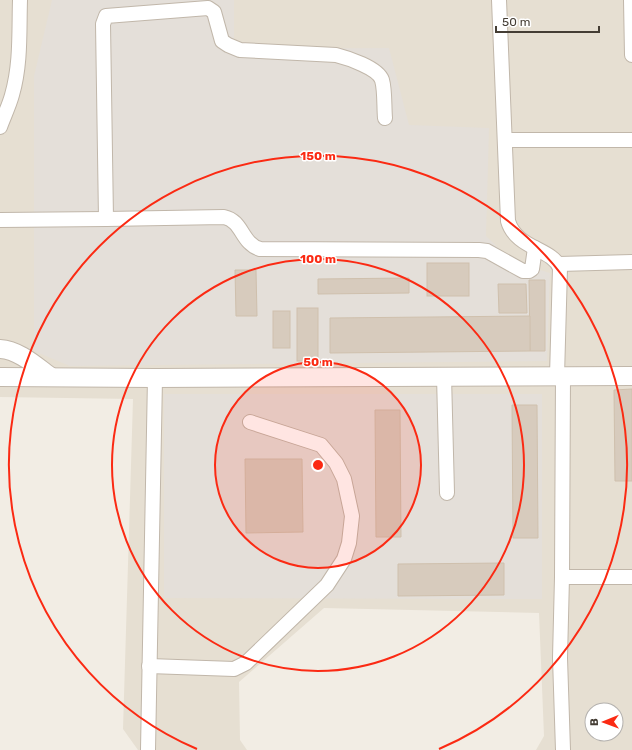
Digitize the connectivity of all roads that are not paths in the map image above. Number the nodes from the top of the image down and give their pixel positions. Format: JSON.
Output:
{"nodes":[{"id":1,"x":20,"y":0,"type":"edge"},
{"id":2,"x":499,"y":0,"type":"edge"},
{"id":3,"x":631,"y":0,"type":"edge"},
{"id":4,"x":632,"y":55,"type":"edge"},
{"id":5,"x":385,"y":118,"type":"dead end"},
{"id":6,"x":0,"y":127,"type":"edge"},
{"id":7,"x":505,"y":140,"type":"junction"},
{"id":8,"x":632,"y":140,"type":"edge"},
{"id":9,"x":0,"y":220,"type":"edge"},
{"id":10,"x":106,"y":220,"type":"junction"},
{"id":11,"x":535,"y":248,"type":"junction"},
{"id":12,"x":632,"y":262,"type":"edge"},
{"id":13,"x":559,"y":264,"type":"junction"},
{"id":14,"x":0,"y":349,"type":"edge"},
{"id":15,"x":444,"y":376,"type":"junction"},
{"id":16,"x":560,"y":376,"type":"junction"},
{"id":17,"x":632,"y":376,"type":"edge"},
{"id":18,"x":0,"y":377,"type":"edge"},
{"id":19,"x":51,"y":377,"type":"junction"},
{"id":20,"x":155,"y":378,"type":"junction"},
{"id":21,"x":250,"y":422,"type":"dead end"},
{"id":22,"x":447,"y":493,"type":"dead end"},
{"id":23,"x":562,"y":577,"type":"junction"},
{"id":24,"x":632,"y":577,"type":"edge"},
{"id":25,"x":150,"y":666,"type":"junction"},
{"id":26,"x":148,"y":750,"type":"edge"},
{"id":27,"x":563,"y":750,"type":"edge"}],
"edges":[{"from":1,"to":6,"type":"street"},
{"from":2,"to":7,"type":"street"},
{"from":3,"to":4,"type":"street"},
{"from":5,"to":10,"type":"street"},
{"from":7,"to":8,"type":"street"},
{"from":7,"to":11,"type":"street"},
{"from":9,"to":10,"type":"street"},
{"from":10,"to":11,"type":"street"},
{"from":11,"to":13,"type":"street"},
{"from":12,"to":13,"type":"street"},
{"from":13,"to":16,"type":"street"},
{"from":14,"to":19,"type":"street"},
{"from":15,"to":16,"type":"street"},
{"from":15,"to":20,"type":"street"},
{"from":15,"to":22,"type":"street"},
{"from":16,"to":17,"type":"street"},
{"from":16,"to":23,"type":"street"},
{"from":18,"to":19,"type":"street"},
{"from":19,"to":20,"type":"street"},
{"from":20,"to":25,"type":"street"},
{"from":21,"to":25,"type":"street"},
{"from":23,"to":24,"type":"street"},
{"from":23,"to":27,"type":"street"},
{"from":25,"to":26,"type":"street"}]}
